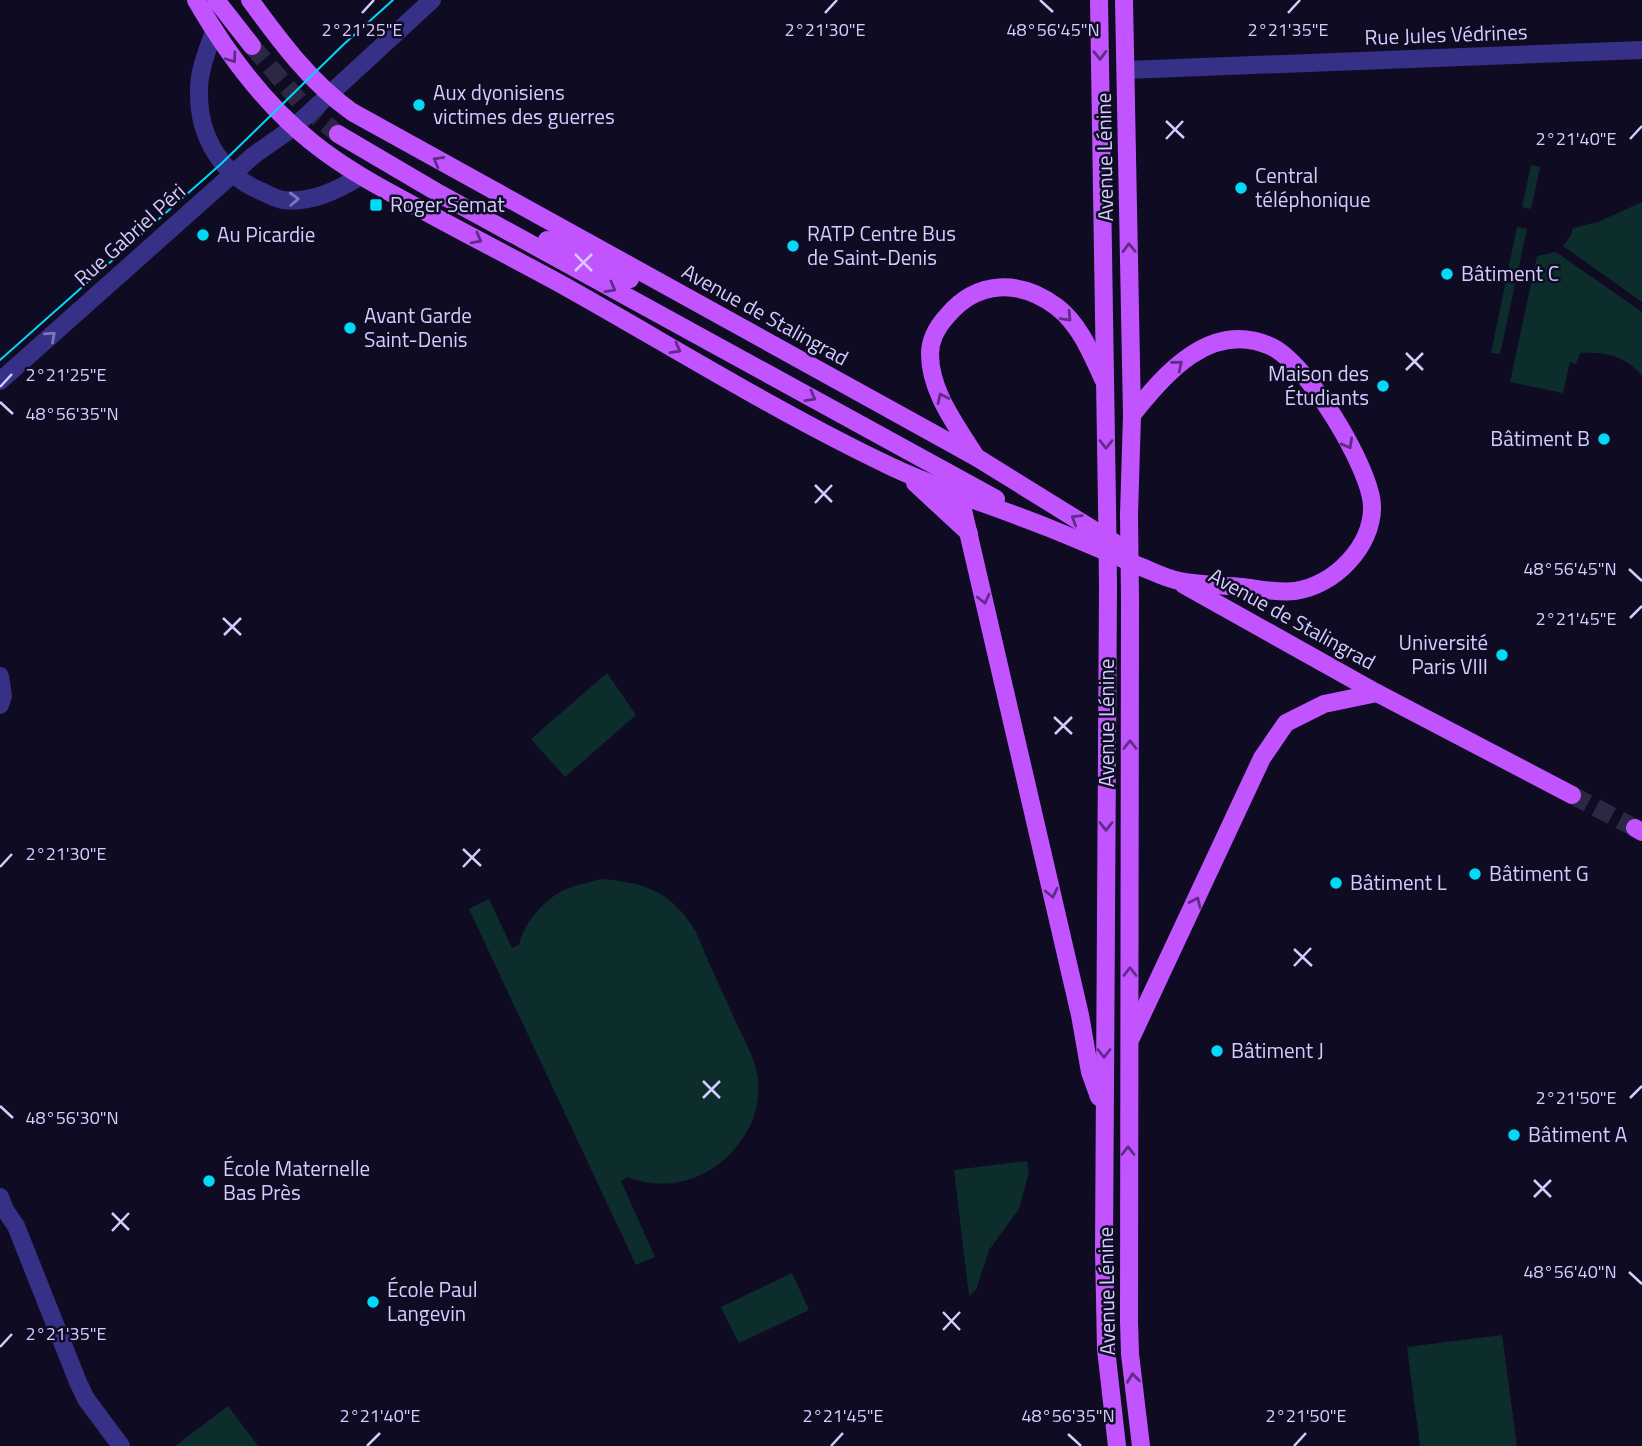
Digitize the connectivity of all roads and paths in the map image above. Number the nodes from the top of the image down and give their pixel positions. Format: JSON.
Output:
{"nodes":[{"id":1,"x":197,"y":0,"type":"edge"},
{"id":2,"x":216,"y":0,"type":"edge"},
{"id":3,"x":227,"y":0,"type":"edge"},
{"id":4,"x":250,"y":0,"type":"edge"},
{"id":5,"x":432,"y":0,"type":"edge"},
{"id":6,"x":1099,"y":0,"type":"edge"},
{"id":7,"x":1124,"y":0,"type":"edge"},
{"id":8,"x":214,"y":32,"type":"junction"},
{"id":9,"x":1642,"y":50,"type":"edge"},
{"id":10,"x":1126,"y":70,"type":"junction"},
{"id":11,"x":329,"y":96,"type":"junction"},
{"id":12,"x":294,"y":127,"type":"junction"},
{"id":13,"x":338,"y":134,"type":"tunnel mouth"},
{"id":14,"x":401,"y":172,"type":"junction"},
{"id":15,"x":233,"y":174,"type":"junction"},
{"id":16,"x":359,"y":177,"type":"junction"},
{"id":17,"x":777,"y":348,"type":"junction"},
{"id":18,"x":0,"y":381,"type":"edge"},
{"id":19,"x":1106,"y":384,"type":"junction"},
{"id":20,"x":1132,"y":415,"type":"junction"},
{"id":21,"x":919,"y":457,"type":"junction"},
{"id":22,"x":976,"y":457,"type":"junction"},
{"id":23,"x":889,"y":466,"type":"junction"},
{"id":24,"x":954,"y":494,"type":"junction"},
{"id":25,"x":1045,"y":526,"type":"junction"},
{"id":26,"x":969,"y":533,"type":"junction"},
{"id":27,"x":1176,"y":581,"type":"junction"},
{"id":28,"x":0,"y":676,"type":"edge"},
{"id":29,"x":1377,"y":693,"type":"junction"},
{"id":30,"x":0,"y":705,"type":"edge"},
{"id":31,"x":1572,"y":795,"type":"tunnel mouth"},
{"id":32,"x":1130,"y":1040,"type":"junction"},
{"id":33,"x":1103,"y":1110,"type":"junction"},
{"id":34,"x":0,"y":1197,"type":"edge"},
{"id":35,"x":121,"y":1446,"type":"edge"},
{"id":36,"x":1117,"y":1446,"type":"edge"},
{"id":37,"x":1141,"y":1446,"type":"edge"}],
"edges":[{"from":1,"to":8,"type":"main road","name":"Avenue de Stalingrad"},
{"from":2,"to":3,"type":"main road"},
{"from":4,"to":11,"type":"main road","name":"Avenue de Stalingrad"},
{"from":5,"to":11,"type":"street","name":"Rue Gabriel Péri"},
{"from":6,"to":19,"type":"main road","name":"Avenue Lénine","one_way":true},
{"from":7,"to":10,"type":"main road","name":"Avenue Lénine"},
{"from":8,"to":12,"type":"main road","name":"Avenue de Stalingrad","one_way":true},
{"from":8,"to":15,"type":"street"},
{"from":9,"to":10,"type":"street","name":"Rue Jules Védrines"},
{"from":20,"to":10,"type":"main road","name":"Avenue Lénine","one_way":true},
{"from":11,"to":12,"type":"street","name":"Rue Gabriel Péri"},
{"from":17,"to":11,"type":"main road","name":"Avenue de Stalingrad","one_way":true},
{"from":12,"to":15,"type":"street","name":"Rue Gabriel Péri"},
{"from":12,"to":16,"type":"main road","name":"Avenue de Stalingrad"},
{"from":13,"to":14,"type":"main road","name":"Avenue de Stalingrad"},
{"from":14,"to":17,"type":"main road"},
{"from":14,"to":21,"type":"main road","name":"Avenue de Stalingrad","one_way":true},
{"from":15,"to":16,"type":"street","one_way":true},
{"from":18,"to":15,"type":"street","name":"Rue Gabriel Péri","one_way":true},
{"from":16,"to":23,"type":"main road","name":"Avenue de Stalingrad","one_way":true},
{"from":17,"to":22,"type":"main road","name":"Avenue de Stalingrad"},
{"from":22,"to":19,"type":"main road","one_way":true},
{"from":19,"to":33,"type":"main road","name":"Avenue Lénine","one_way":true,"bridge":true},
{"from":20,"to":27,"type":"main road","one_way":true},
{"from":32,"to":20,"type":"main road","name":"Avenue Lénine","one_way":true,"bridge":true},
{"from":21,"to":24,"type":"main road"},
{"from":21,"to":25,"type":"main road","name":"Avenue de Stalingrad"},
{"from":27,"to":22,"type":"main road","name":"Avenue de Stalingrad","one_way":true},
{"from":23,"to":24,"type":"main road","name":"Avenue de Stalingrad"},
{"from":23,"to":26,"type":"main road"},
{"from":24,"to":25,"type":"main road","name":"Avenue de Stalingrad"},
{"from":24,"to":26,"type":"main road"},
{"from":25,"to":27,"type":"main road","name":"Avenue de Stalingrad"},
{"from":26,"to":33,"type":"main road","one_way":true},
{"from":27,"to":29,"type":"main road","name":"Avenue de Stalingrad"},
{"from":28,"to":30,"type":"street"},
{"from":29,"to":31,"type":"main road","name":"Avenue de Stalingrad"},
{"from":32,"to":29,"type":"main road","one_way":true},
{"from":37,"to":32,"type":"main road","name":"Avenue Lénine","one_way":true},
{"from":33,"to":36,"type":"main road","name":"Avenue Lénine"},
{"from":34,"to":35,"type":"street"}]}
